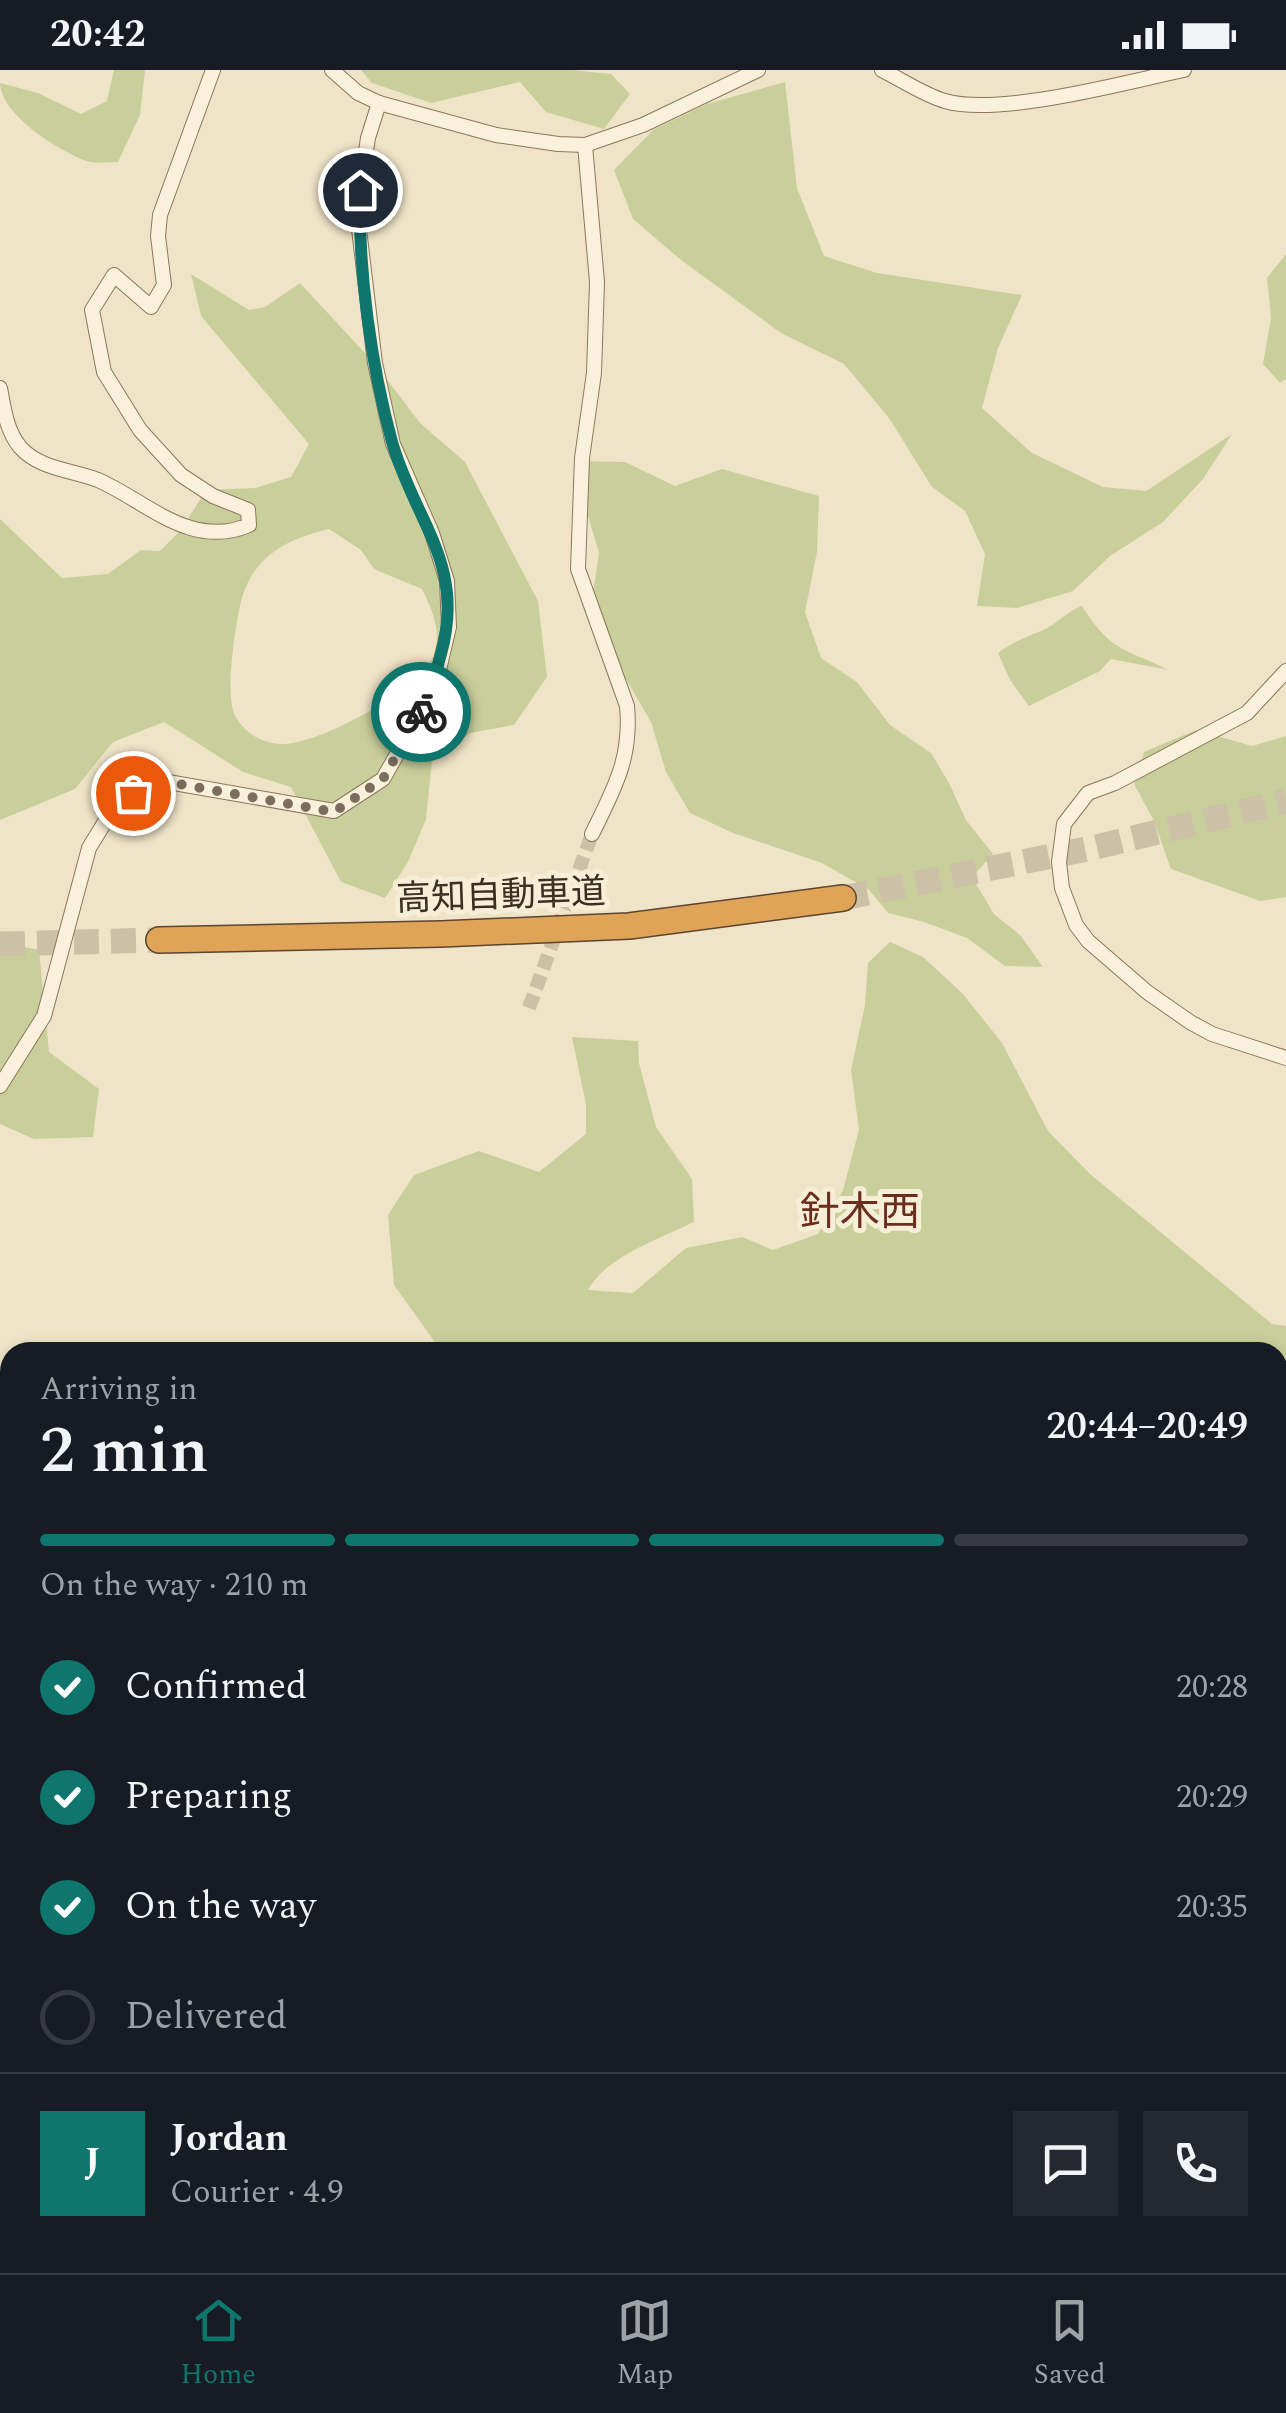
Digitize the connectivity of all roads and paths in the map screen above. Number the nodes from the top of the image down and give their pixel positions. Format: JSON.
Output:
{"nodes":[{"id":1,"x":213,"y":70,"type":"edge"},
{"id":2,"x":332,"y":70,"type":"edge"},
{"id":3,"x":758,"y":70,"type":"edge"},
{"id":4,"x":882,"y":70,"type":"edge"},
{"id":5,"x":1184,"y":70,"type":"edge"},
{"id":6,"x":379,"y":104,"type":"junction"},
{"id":7,"x":585,"y":144,"type":"junction"},
{"id":8,"x":0,"y":388,"type":"edge"},
{"id":9,"x":1286,"y":671,"type":"edge"},
{"id":10,"x":592,"y":834,"type":"tunnel mouth"},
{"id":11,"x":843,"y":898,"type":"tunnel mouth"},
{"id":12,"x":160,"y":940,"type":"tunnel mouth"},
{"id":13,"x":1286,"y":1058,"type":"edge"},
{"id":14,"x":0,"y":1086,"type":"edge"}],
"edges":[{"from":1,"to":8,"type":"street"},
{"from":2,"to":6,"type":"street"},
{"from":3,"to":7,"type":"street"},
{"from":4,"to":5,"type":"street"},
{"from":6,"to":7,"type":"street"},
{"from":6,"to":14,"type":"street"},
{"from":7,"to":10,"type":"street"},
{"from":9,"to":13,"type":"street"},
{"from":11,"to":12,"type":"highway","name":"高知自動車道"}]}
